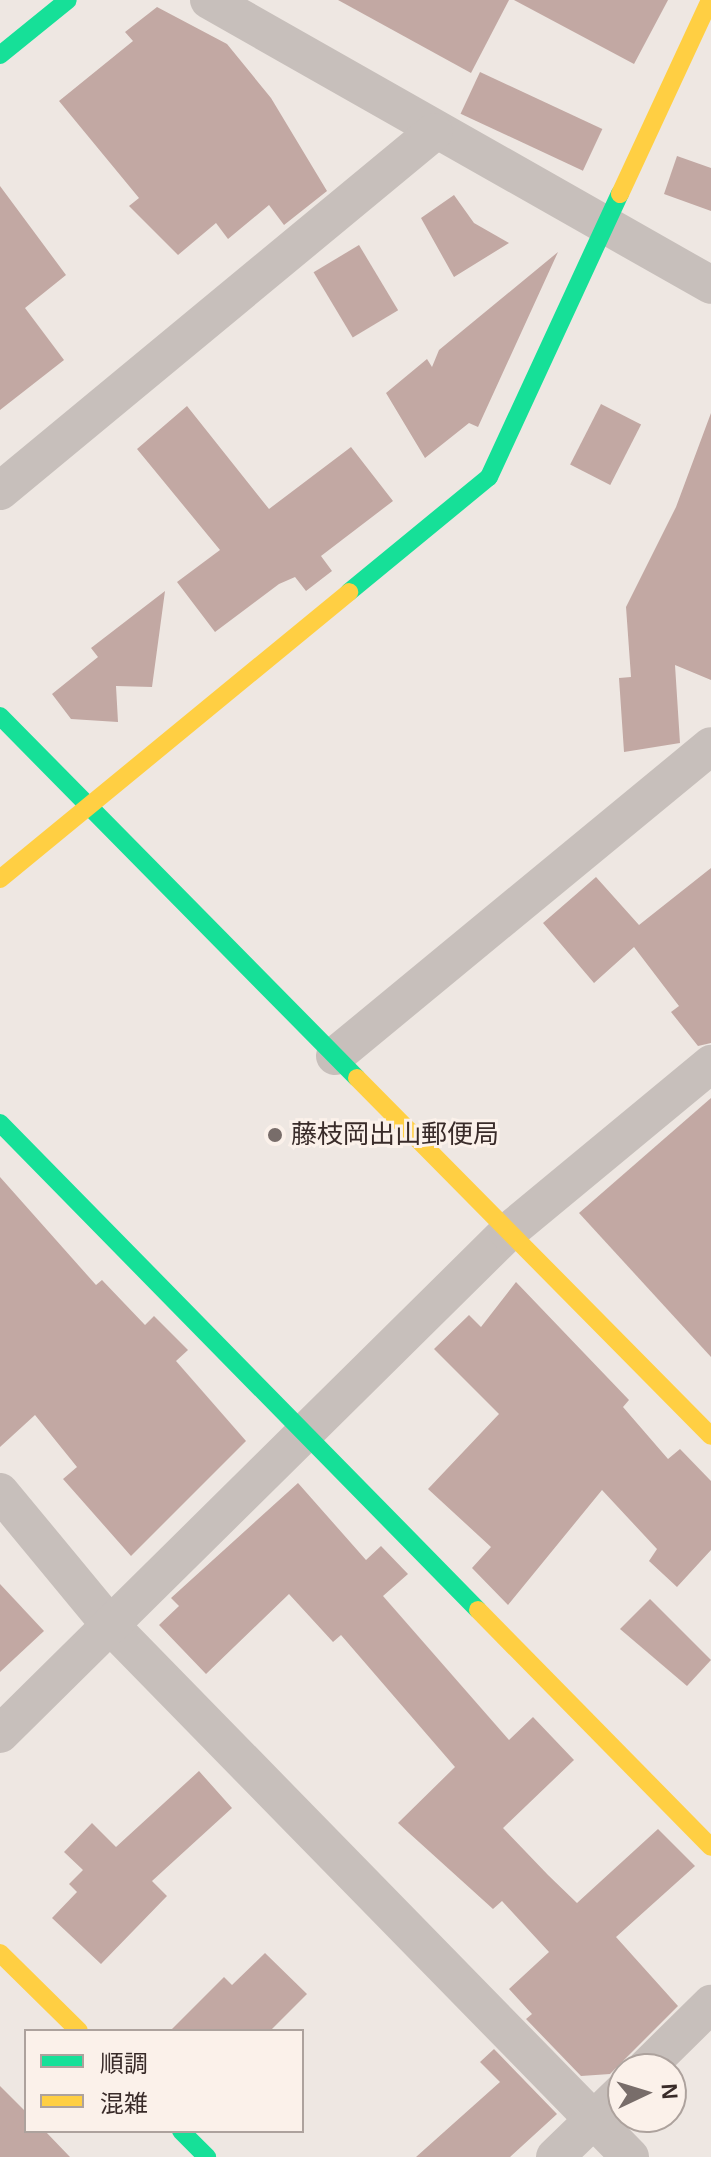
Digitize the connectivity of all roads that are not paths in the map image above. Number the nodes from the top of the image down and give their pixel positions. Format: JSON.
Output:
{"nodes":[{"id":1,"x":68,"y":0,"type":"edge"},
{"id":2,"x":209,"y":0,"type":"edge"},
{"id":3,"x":710,"y":0,"type":"edge"},
{"id":4,"x":0,"y":55,"type":"edge"},
{"id":5,"x":434,"y":132,"type":"junction"},
{"id":6,"x":606,"y":230,"type":"junction"},
{"id":7,"x":711,"y":285,"type":"edge"},
{"id":8,"x":0,"y":491,"type":"edge"},
{"id":9,"x":0,"y":716,"type":"edge"},
{"id":10,"x":711,"y":746,"type":"edge"},
{"id":11,"x":91,"y":805,"type":"junction"},
{"id":12,"x":0,"y":879,"type":"edge"},
{"id":13,"x":335,"y":1056,"type":"junction"},
{"id":14,"x":711,"y":1064,"type":"edge"},
{"id":15,"x":0,"y":1123,"type":"edge"},
{"id":16,"x":508,"y":1232,"type":"junction"},
{"id":17,"x":711,"y":1436,"type":"edge"},
{"id":18,"x":303,"y":1437,"type":"junction"},
{"id":19,"x":0,"y":1492,"type":"edge"},
{"id":20,"x":110,"y":1625,"type":"junction"},
{"id":21,"x":0,"y":1734,"type":"edge"},
{"id":22,"x":711,"y":1847,"type":"edge"},
{"id":23,"x":0,"y":1953,"type":"edge"},
{"id":24,"x":711,"y":2004,"type":"edge"},
{"id":25,"x":77,"y":2029,"type":"edge"},
{"id":26,"x":661,"y":2053,"type":"edge"},
{"id":27,"x":607,"y":2106,"type":"edge"},
{"id":28,"x":593,"y":2120,"type":"junction"},
{"id":29,"x":183,"y":2133,"type":"edge"},
{"id":30,"x":207,"y":2157,"type":"edge"},
{"id":31,"x":555,"y":2157,"type":"edge"},
{"id":32,"x":630,"y":2157,"type":"edge"}],
"edges":[{"from":1,"to":4,"type":"street"},
{"from":2,"to":5,"type":"street"},
{"from":3,"to":6,"type":"street"},
{"from":5,"to":6,"type":"street"},
{"from":5,"to":8,"type":"street"},
{"from":6,"to":7,"type":"street"},
{"from":6,"to":11,"type":"street"},
{"from":9,"to":11,"type":"street"},
{"from":10,"to":13,"type":"street"},
{"from":11,"to":12,"type":"street"},
{"from":11,"to":13,"type":"street"},
{"from":13,"to":16,"type":"street"},
{"from":14,"to":16,"type":"street"},
{"from":15,"to":18,"type":"street"},
{"from":16,"to":17,"type":"street"},
{"from":16,"to":18,"type":"street"},
{"from":18,"to":20,"type":"street"},
{"from":18,"to":22,"type":"street"},
{"from":19,"to":20,"type":"street"},
{"from":20,"to":21,"type":"street"},
{"from":20,"to":28,"type":"street"},
{"from":23,"to":25,"type":"street"},
{"from":24,"to":26,"type":"street"},
{"from":27,"to":28,"type":"street"},
{"from":28,"to":31,"type":"street"},
{"from":28,"to":32,"type":"street"},
{"from":29,"to":30,"type":"street"}]}
